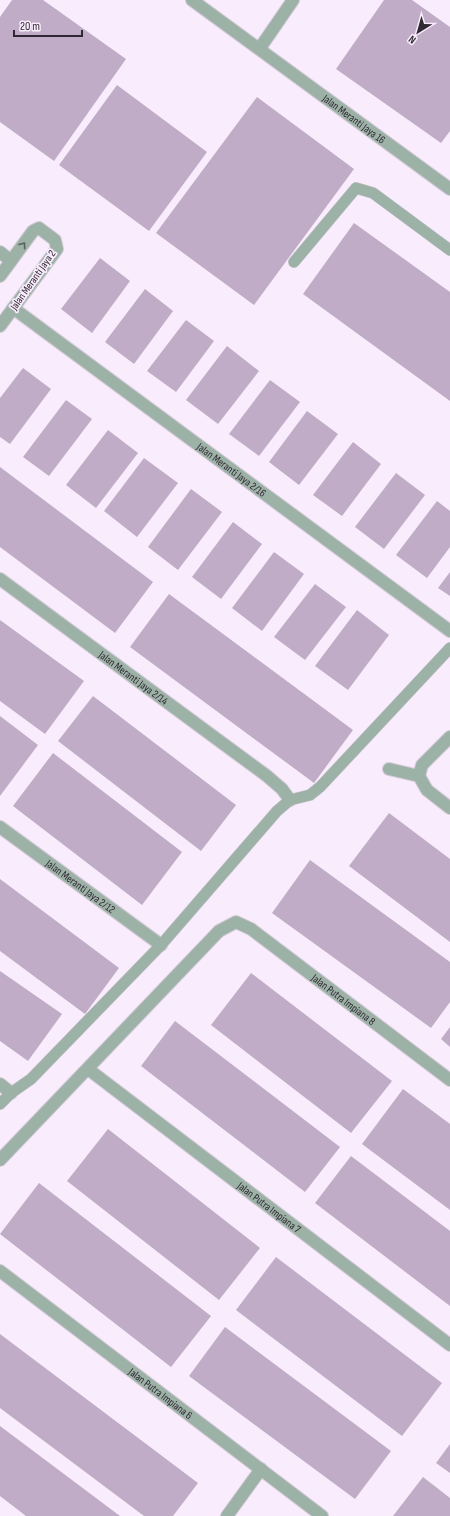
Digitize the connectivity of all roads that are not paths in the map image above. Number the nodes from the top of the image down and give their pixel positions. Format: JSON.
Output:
{"nodes":[{"id":1,"x":192,"y":0,"type":"edge"},
{"id":2,"x":293,"y":0,"type":"edge"},
{"id":3,"x":260,"y":48,"type":"junction"},
{"id":4,"x":450,"y":189,"type":"edge"},
{"id":5,"x":450,"y":250,"type":"edge"},
{"id":6,"x":0,"y":252,"type":"edge"},
{"id":7,"x":11,"y":261,"type":"junction"},
{"id":8,"x":294,"y":262,"type":"dead end"},
{"id":9,"x":0,"y":276,"type":"edge"},
{"id":10,"x":13,"y":308,"type":"junction"},
{"id":11,"x":0,"y":326,"type":"edge"},
{"id":12,"x":0,"y":579,"type":"edge"},
{"id":13,"x":450,"y":631,"type":"edge"},
{"id":14,"x":450,"y":648,"type":"edge"},
{"id":15,"x":450,"y":737,"type":"edge"},
{"id":16,"x":389,"y":769,"type":"dead end"},
{"id":17,"x":419,"y":776,"type":"junction"},
{"id":18,"x":290,"y":800,"type":"junction"},
{"id":19,"x":450,"y":808,"type":"edge"},
{"id":20,"x":0,"y":827,"type":"edge"},
{"id":21,"x":161,"y":945,"type":"junction"},
{"id":22,"x":88,"y":1069,"type":"junction"},
{"id":23,"x":450,"y":1080,"type":"edge"},
{"id":24,"x":0,"y":1084,"type":"edge"},
{"id":25,"x":11,"y":1093,"type":"junction"},
{"id":26,"x":0,"y":1104,"type":"edge"},
{"id":27,"x":0,"y":1160,"type":"edge"},
{"id":28,"x":0,"y":1271,"type":"edge"},
{"id":29,"x":450,"y":1345,"type":"edge"},
{"id":30,"x":261,"y":1469,"type":"junction"},
{"id":31,"x":227,"y":1516,"type":"edge"},
{"id":32,"x":322,"y":1516,"type":"edge"}],
"edges":[{"from":1,"to":3,"type":"street","name":"Jalan Meranti Jaya 16"},
{"from":2,"to":3,"type":"street"},
{"from":3,"to":4,"type":"street","name":"Jalan Meranti Jaya 16"},
{"from":5,"to":8,"type":"lane"},
{"from":6,"to":7,"type":"street"},
{"from":7,"to":9,"type":"street","name":"Jalan Meranti Jaya 2"},
{"from":7,"to":10,"type":"street","name":"Jalan Meranti Jaya 2","one_way":true},
{"from":10,"to":11,"type":"street","name":"Jalan Meranti Jaya 2"},
{"from":10,"to":13,"type":"street","name":"Jalan Meranti Jaya 2/16"},
{"from":12,"to":18,"type":"street","name":"Jalan Meranti Jaya 2/14"},
{"from":14,"to":18,"type":"lane"},
{"from":15,"to":17,"type":"street"},
{"from":16,"to":17,"type":"street"},
{"from":17,"to":19,"type":"street"},
{"from":18,"to":21,"type":"lane"},
{"from":20,"to":21,"type":"street","name":"Jalan Meranti Jaya 2/12"},
{"from":21,"to":25,"type":"lane"},
{"from":22,"to":23,"type":"street","name":"Jalan Putra Impiana 8"},
{"from":22,"to":27,"type":"street"},
{"from":22,"to":29,"type":"street","name":"Jalan Putra Impiana 7"},
{"from":24,"to":25,"type":"street"},
{"from":25,"to":26,"type":"lane"},
{"from":28,"to":30,"type":"street","name":"Jalan Putra Impiana 6"},
{"from":30,"to":31,"type":"street"},
{"from":30,"to":32,"type":"street","name":"Jalan Putra Impiana 6"}]}
